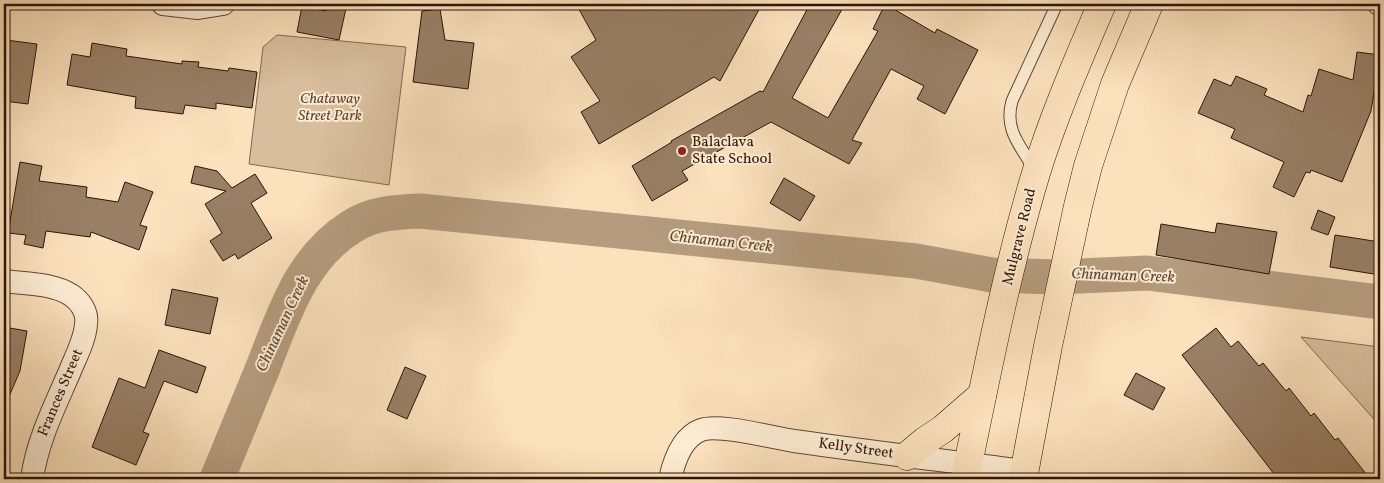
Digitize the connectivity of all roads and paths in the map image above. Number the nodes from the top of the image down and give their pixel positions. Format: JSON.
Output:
{"nodes":[{"id":1,"x":163,"y":4,"type":"edge"},
{"id":2,"x":223,"y":4,"type":"edge"},
{"id":3,"x":1057,"y":4,"type":"edge"},
{"id":4,"x":1102,"y":4,"type":"edge"},
{"id":5,"x":1149,"y":4,"type":"edge"},
{"id":6,"x":1037,"y":172,"type":"junction"},
{"id":7,"x":4,"y":281,"type":"edge"},
{"id":8,"x":982,"y":395,"type":"junction"},
{"id":9,"x":907,"y":456,"type":"junction"},
{"id":10,"x":966,"y":472,"type":"edge"},
{"id":11,"x":1023,"y":475,"type":"edge"},
{"id":12,"x":32,"y":479,"type":"edge"},
{"id":13,"x":670,"y":479,"type":"edge"}],
"edges":[{"from":1,"to":2,"type":"street"},
{"from":3,"to":6,"type":"lane"},
{"from":4,"to":6,"type":"main road","name":"Mulgrave Road"},
{"from":5,"to":11,"type":"main road"},
{"from":6,"to":8,"type":"main road","name":"Mulgrave Road"},
{"from":7,"to":12,"type":"street","name":"Frances Street"},
{"from":8,"to":9,"type":"main road"},
{"from":8,"to":10,"type":"main road","name":"Mulgrave Road"},
{"from":9,"to":10,"type":"street","name":"Kelly Street"},
{"from":9,"to":13,"type":"street","name":"Kelly Street"},
{"from":10,"to":11,"type":"street","name":"Kelly Street"}]}
